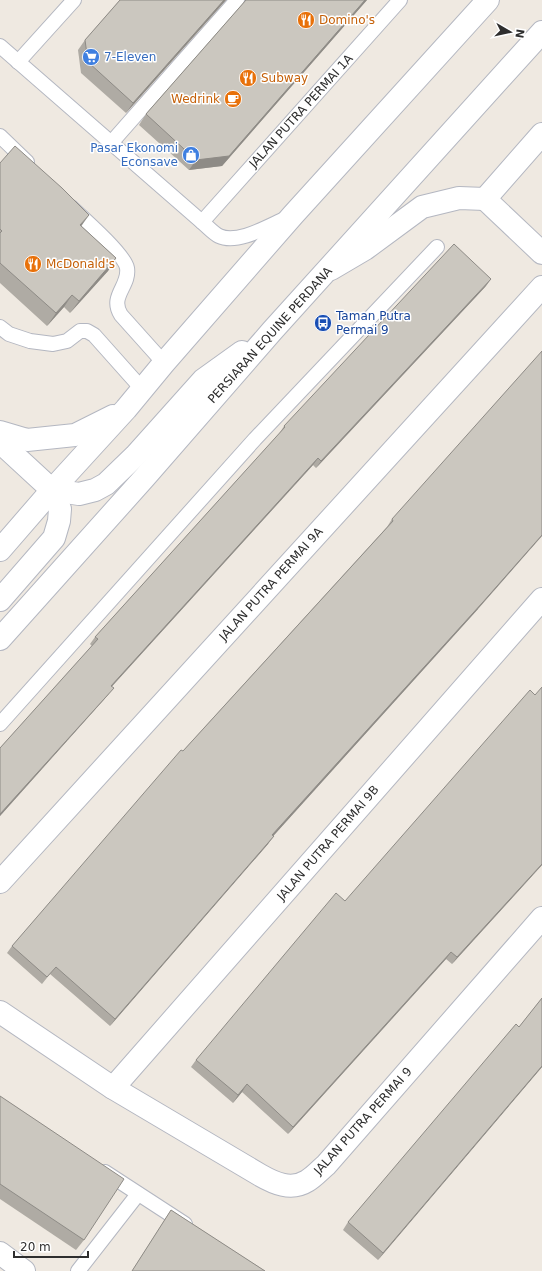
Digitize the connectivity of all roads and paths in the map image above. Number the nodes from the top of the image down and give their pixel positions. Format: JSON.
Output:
{"nodes":[{"id":1,"x":74,"y":0,"type":"edge"},
{"id":2,"x":237,"y":0,"type":"edge"},
{"id":3,"x":400,"y":0,"type":"edge"},
{"id":4,"x":488,"y":0,"type":"edge"},
{"id":5,"x":542,"y":32,"type":"edge"},
{"id":6,"x":0,"y":46,"type":"edge"},
{"id":7,"x":18,"y":62,"type":"junction"},
{"id":8,"x":542,"y":134,"type":"edge"},
{"id":9,"x":0,"y":136,"type":"edge"},
{"id":10,"x":111,"y":143,"type":"junction"},
{"id":11,"x":34,"y":169,"type":"edge"},
{"id":12,"x":62,"y":197,"type":"edge"},
{"id":13,"x":485,"y":199,"type":"junction"},
{"id":14,"x":293,"y":215,"type":"junction"},
{"id":15,"x":202,"y":222,"type":"junction"},
{"id":16,"x":437,"y":247,"type":"dead end"},
{"id":17,"x":542,"y":253,"type":"edge"},
{"id":18,"x":325,"y":273,"type":"junction"},
{"id":19,"x":542,"y":287,"type":"edge"},
{"id":20,"x":0,"y":327,"type":"edge"},
{"id":21,"x":272,"y":331,"type":"junction"},
{"id":22,"x":164,"y":363,"type":"junction"},
{"id":23,"x":143,"y":390,"type":"junction"},
{"id":24,"x":126,"y":409,"type":"junction"},
{"id":25,"x":0,"y":432,"type":"edge"},
{"id":26,"x":0,"y":442,"type":"edge"},
{"id":27,"x":52,"y":490,"type":"junction"},
{"id":28,"x":0,"y":550,"type":"edge"},
{"id":29,"x":542,"y":599,"type":"edge"},
{"id":30,"x":0,"y":600,"type":"edge"},
{"id":31,"x":0,"y":639,"type":"edge"},
{"id":32,"x":0,"y":724,"type":"edge"},
{"id":33,"x":0,"y":882,"type":"edge"},
{"id":34,"x":542,"y":918,"type":"edge"},
{"id":35,"x":0,"y":1012,"type":"edge"},
{"id":36,"x":113,"y":1088,"type":"junction"},
{"id":37,"x":92,"y":1163,"type":"edge"},
{"id":38,"x":138,"y":1194,"type":"junction"},
{"id":39,"x":195,"y":1231,"type":"edge"},
{"id":40,"x":0,"y":1253,"type":"edge"},
{"id":41,"x":24,"y":1271,"type":"edge"},
{"id":42,"x":78,"y":1271,"type":"edge"}],
"edges":[{"from":1,"to":7,"type":"lane"},
{"from":2,"to":10,"type":"lane"},
{"from":3,"to":15,"type":"lane","name":"JALAN PUTRA PERMAI 1A"},
{"from":4,"to":14,"type":"street"},
{"from":5,"to":18,"type":"street","name":"PERSIARAN EQUINE PERDANA"},
{"from":6,"to":7,"type":"lane"},
{"from":7,"to":10,"type":"lane"},
{"from":8,"to":13,"type":"street"},
{"from":9,"to":11,"type":"lane"},
{"from":10,"to":15,"type":"lane"},
{"from":12,"to":22,"type":"lane"},
{"from":13,"to":17,"type":"street"},
{"from":13,"to":18,"type":"street"},
{"from":14,"to":15,"type":"lane"},
{"from":14,"to":22,"type":"street"},
{"from":16,"to":32,"type":"lane"},
{"from":18,"to":21,"type":"street","name":"PERSIARAN EQUINE PERDANA"},
{"from":19,"to":33,"type":"street","name":"JALAN PUTRA PERMAI 9A"},
{"from":20,"to":23,"type":"lane"},
{"from":21,"to":27,"type":"street"},
{"from":21,"to":31,"type":"street","name":"PERSIARAN EQUINE PERDANA"},
{"from":22,"to":23,"type":"street"},
{"from":23,"to":24,"type":"street"},
{"from":24,"to":25,"type":"street"},
{"from":24,"to":27,"type":"street"},
{"from":26,"to":27,"type":"street"},
{"from":27,"to":28,"type":"street"},
{"from":27,"to":30,"type":"street"},
{"from":29,"to":36,"type":"street","name":"JALAN PUTRA PERMAI 9B"},
{"from":34,"to":36,"type":"street","name":"JALAN PUTRA PERMAI 9"},
{"from":35,"to":36,"type":"street","name":"JALAN PUTRA PERMAI 9"},
{"from":37,"to":38,"type":"lane"},
{"from":38,"to":39,"type":"lane"},
{"from":38,"to":42,"type":"lane"},
{"from":40,"to":41,"type":"street"}]}
